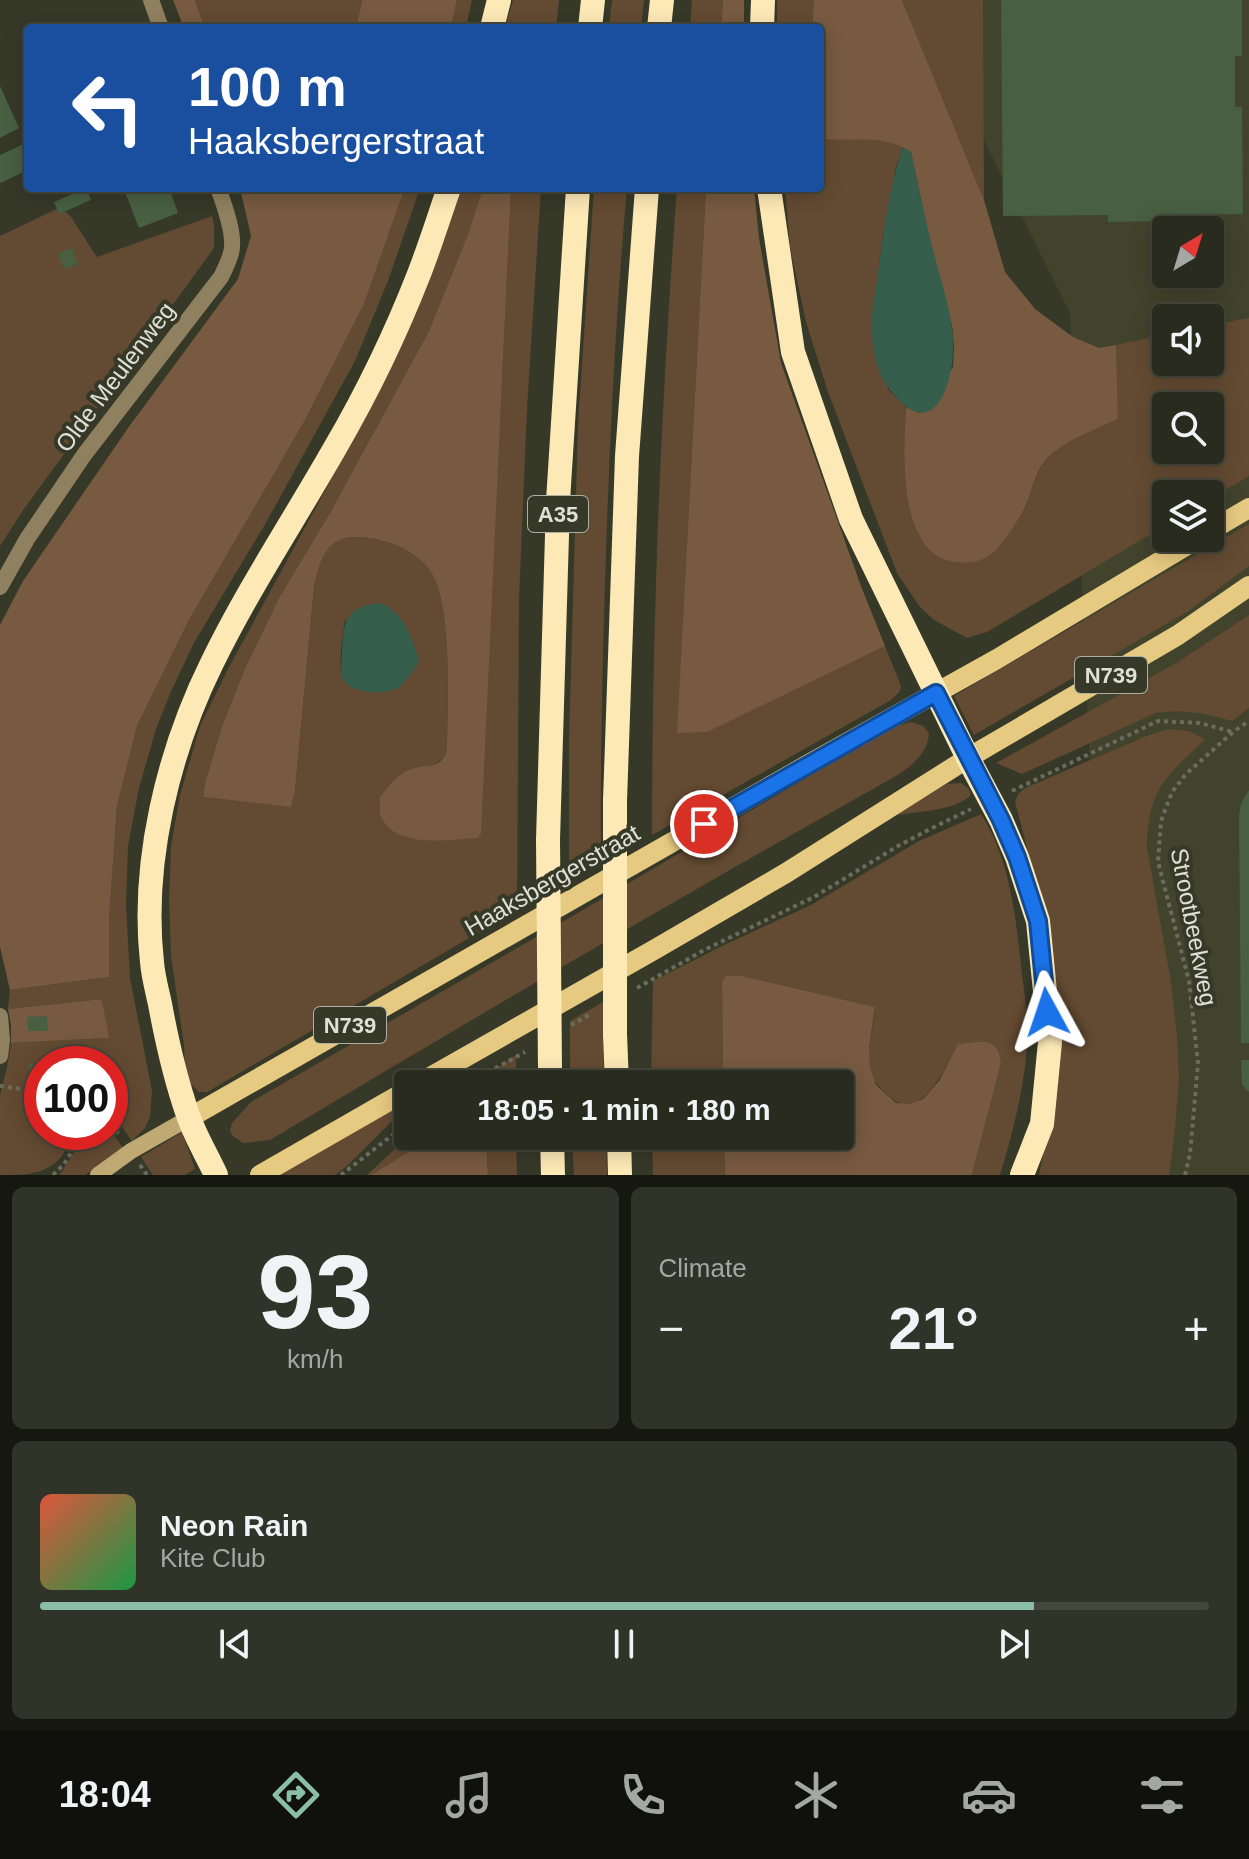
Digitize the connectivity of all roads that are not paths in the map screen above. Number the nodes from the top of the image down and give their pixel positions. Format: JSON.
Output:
{"nodes":[{"id":1,"x":151,"y":0,"type":"edge"},
{"id":2,"x":499,"y":0,"type":"edge"},
{"id":3,"x":593,"y":0,"type":"edge"},
{"id":4,"x":662,"y":0,"type":"edge"},
{"id":5,"x":763,"y":0,"type":"edge"},
{"id":6,"x":160,"y":24,"type":"edge"},
{"id":7,"x":493,"y":24,"type":"edge"},
{"id":8,"x":590,"y":24,"type":"edge"},
{"id":9,"x":659,"y":24,"type":"edge"},
{"id":10,"x":762,"y":24,"type":"edge"},
{"id":11,"x":219,"y":192,"type":"edge"},
{"id":12,"x":448,"y":192,"type":"edge"},
{"id":13,"x":578,"y":192,"type":"edge"},
{"id":14,"x":647,"y":192,"type":"edge"},
{"id":15,"x":770,"y":192,"type":"edge"},
{"id":16,"x":1249,"y":508,"type":"edge"},
{"id":17,"x":1224,"y":523,"type":"edge"},
{"id":18,"x":1176,"y":552,"type":"edge"},
{"id":19,"x":1249,"y":586,"type":"edge"},
{"id":20,"x":0,"y":587,"type":"edge"},
{"id":21,"x":936,"y":693,"type":"junction"},
{"id":22,"x":968,"y":758,"type":"junction"},
{"id":23,"x":0,"y":1016,"type":"edge"},
{"id":24,"x":0,"y":1056,"type":"edge"},
{"id":25,"x":443,"y":1070,"type":"edge"},
{"id":26,"x":551,"y":1070,"type":"edge"},
{"id":27,"x":616,"y":1070,"type":"edge"},
{"id":28,"x":394,"y":1098,"type":"edge"},
{"id":29,"x":189,"y":1118,"type":"junction"},
{"id":30,"x":552,"y":1150,"type":"edge"},
{"id":31,"x":619,"y":1150,"type":"edge"},
{"id":32,"x":98,"y":1175,"type":"edge"},
{"id":33,"x":216,"y":1175,"type":"edge"},
{"id":34,"x":260,"y":1175,"type":"edge"},
{"id":35,"x":553,"y":1175,"type":"edge"},
{"id":36,"x":620,"y":1175,"type":"edge"},
{"id":37,"x":1022,"y":1175,"type":"edge"}],
"edges":[{"from":1,"to":6,"type":"street"},
{"from":2,"to":7,"type":"highway"},
{"from":3,"to":8,"type":"highway"},
{"from":4,"to":9,"type":"highway"},
{"from":5,"to":10,"type":"highway"},
{"from":11,"to":20,"type":"street","name":"Olde Meulenweg"},
{"from":12,"to":29,"type":"highway"},
{"from":13,"to":26,"type":"highway","number":"A35","bridge":true},
{"from":14,"to":27,"type":"highway","bridge":true},
{"from":15,"to":21,"type":"highway"},
{"from":16,"to":17,"type":"main road"},
{"from":18,"to":21,"type":"main road","name":"Haaksbergerstraat","number":"N739"},
{"from":19,"to":22,"type":"main road","number":"N739"},
{"from":21,"to":22,"type":"highway"},
{"from":21,"to":29,"type":"main road","name":"Haaksbergerstraat","number":"N739"},
{"from":22,"to":25,"type":"main road","number":"N739"},
{"from":22,"to":37,"type":"highway"},
{"from":23,"to":24,"type":"street"},
{"from":28,"to":34,"type":"main road"},
{"from":29,"to":32,"type":"main road","name":"Haaksbergerstraat","number":"N739"},
{"from":29,"to":33,"type":"highway"},
{"from":30,"to":35,"type":"highway"},
{"from":31,"to":36,"type":"highway"}]}
